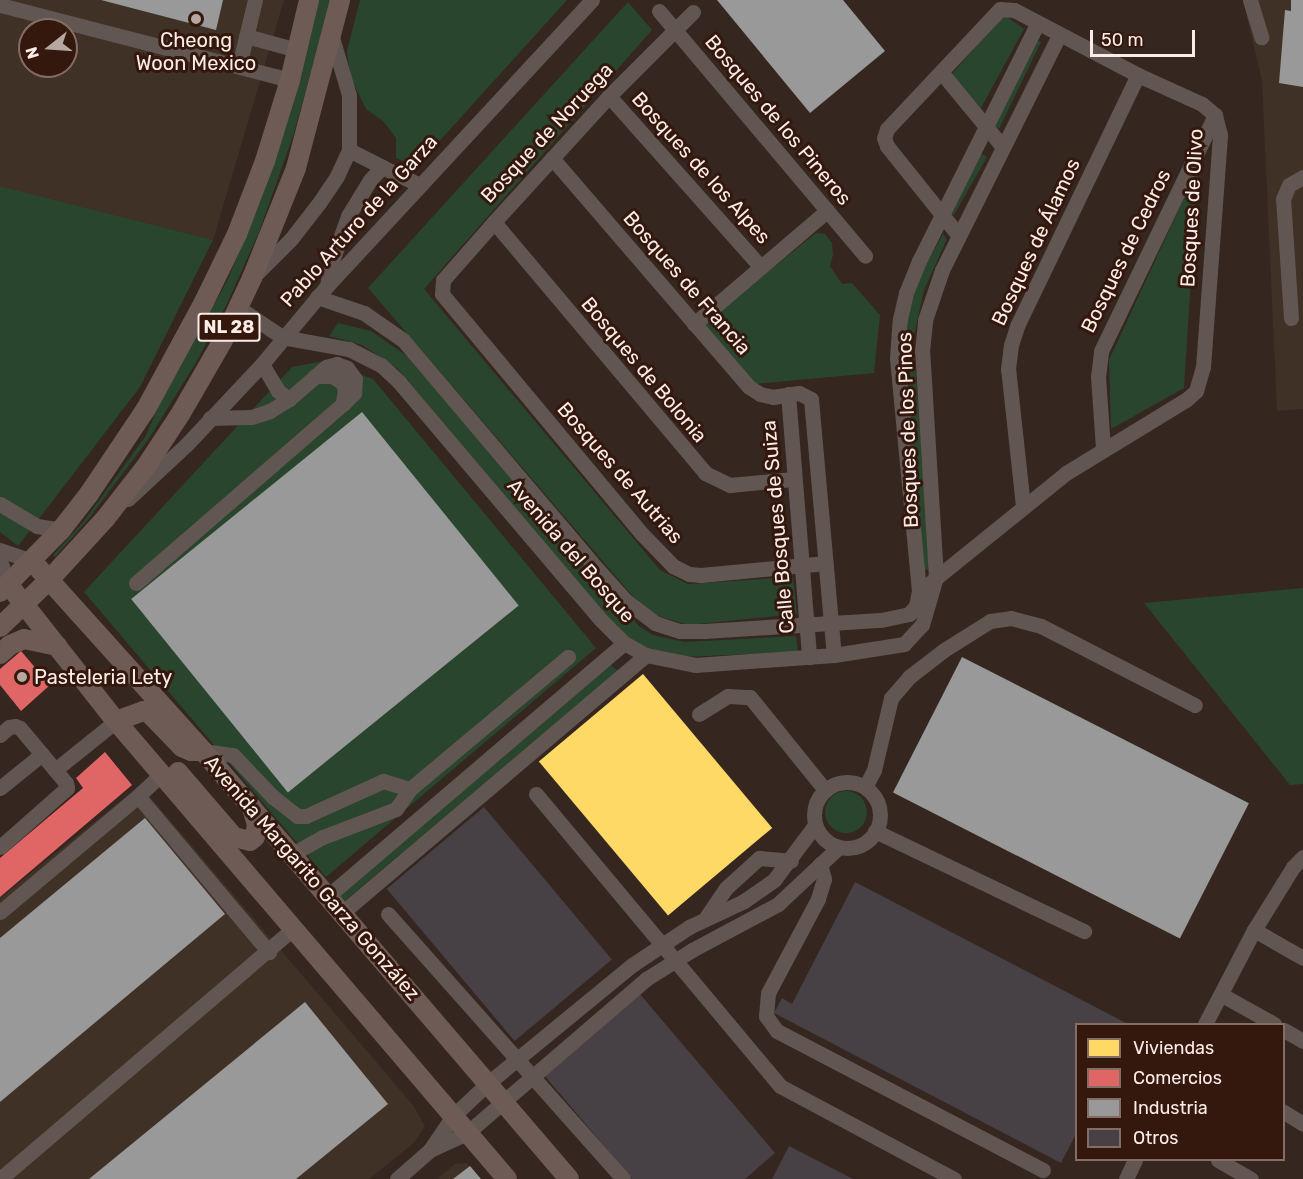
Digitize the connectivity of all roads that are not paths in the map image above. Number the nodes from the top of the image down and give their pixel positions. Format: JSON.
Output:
{"nodes":[{"id":1,"x":255,"y":0,"type":"edge"},
{"id":2,"x":309,"y":0,"type":"edge"},
{"id":3,"x":340,"y":0,"type":"edge"},
{"id":4,"x":592,"y":0,"type":"edge"},
{"id":5,"x":1250,"y":0,"type":"edge"},
{"id":6,"x":0,"y":5,"type":"edge"},
{"id":7,"x":659,"y":11,"type":"dead end"},
{"id":8,"x":693,"y":12,"type":"dead end"},
{"id":9,"x":1037,"y":24,"type":"junction"},
{"id":10,"x":675,"y":30,"type":"junction"},
{"id":11,"x":331,"y":34,"type":"junction"},
{"id":12,"x":1059,"y":35,"type":"junction"},
{"id":13,"x":246,"y":36,"type":"junction"},
{"id":14,"x":1261,"y":37,"type":"dead end"},
{"id":15,"x":297,"y":50,"type":"junction"},
{"id":16,"x":238,"y":66,"type":"junction"},
{"id":17,"x":941,"y":72,"type":"junction"},
{"id":18,"x":1138,"y":75,"type":"junction"},
{"id":19,"x":290,"y":80,"type":"junction"},
{"id":20,"x":609,"y":96,"type":"junction"},
{"id":21,"x":1215,"y":115,"type":"junction"},
{"id":22,"x":986,"y":124,"type":"junction"},
{"id":23,"x":1002,"y":146,"type":"junction"},
{"id":24,"x":349,"y":150,"type":"junction"},
{"id":25,"x":552,"y":159,"type":"junction"},
{"id":26,"x":382,"y":167,"type":"junction"},
{"id":27,"x":1303,"y":177,"type":"edge"},
{"id":28,"x":420,"y":185,"type":"junction"},
{"id":29,"x":827,"y":211,"type":"junction"},
{"id":30,"x":942,"y":214,"type":"junction"},
{"id":31,"x":494,"y":222,"type":"junction"},
{"id":32,"x":959,"y":236,"type":"junction"},
{"id":33,"x":864,"y":256,"type":"dead end"},
{"id":34,"x":761,"y":267,"type":"junction"},
{"id":35,"x":252,"y":278,"type":"junction"},
{"id":36,"x":441,"y":288,"type":"joint"},
{"id":37,"x":322,"y":291,"type":"junction"},
{"id":38,"x":239,"y":308,"type":"junction"},
{"id":39,"x":1291,"y":318,"type":"dead end"},
{"id":40,"x":694,"y":324,"type":"junction"},
{"id":41,"x":282,"y":337,"type":"junction"},
{"id":42,"x":262,"y":364,"type":"junction"},
{"id":43,"x":789,"y":394,"type":"junction"},
{"id":44,"x":289,"y":399,"type":"junction"},
{"id":45,"x":210,"y":418,"type":"junction"},
{"id":46,"x":1103,"y":448,"type":"junction"},
{"id":47,"x":793,"y":480,"type":"junction"},
{"id":48,"x":0,"y":504,"type":"edge"},
{"id":49,"x":1023,"y":506,"type":"junction"},
{"id":50,"x":105,"y":519,"type":"junction"},
{"id":51,"x":61,"y":530,"type":"junction"},
{"id":52,"x":0,"y":550,"type":"edge"},
{"id":53,"x":0,"y":560,"type":"edge"},
{"id":54,"x":32,"y":561,"type":"junction"},
{"id":55,"x":825,"y":563,"type":"junction"},
{"id":56,"x":801,"y":566,"type":"junction"},
{"id":57,"x":936,"y":577,"type":"junction"},
{"id":58,"x":50,"y":579,"type":"junction"},
{"id":59,"x":136,"y":583,"type":"dead end"},
{"id":60,"x":4,"y":588,"type":"edge"},
{"id":61,"x":919,"y":591,"type":"junction"},
{"id":62,"x":24,"y":605,"type":"junction"},
{"id":63,"x":914,"y":610,"type":"joint"},
{"id":64,"x":831,"y":624,"type":"junction"},
{"id":65,"x":806,"y":626,"type":"junction"},
{"id":66,"x":0,"y":627,"type":"edge"},
{"id":67,"x":915,"y":634,"type":"joint"},
{"id":68,"x":624,"y":643,"type":"junction"},
{"id":69,"x":57,"y":646,"type":"junction"},
{"id":70,"x":0,"y":653,"type":"edge"},
{"id":71,"x":646,"y":655,"type":"junction"},
{"id":72,"x":834,"y":655,"type":"junction"},
{"id":73,"x":568,"y":657,"type":"dead end"},
{"id":74,"x":809,"y":657,"type":"junction"},
{"id":75,"x":1195,"y":705,"type":"dead end"},
{"id":76,"x":699,"y":714,"type":"dead end"},
{"id":77,"x":116,"y":721,"type":"junction"},
{"id":78,"x":0,"y":735,"type":"edge"},
{"id":79,"x":203,"y":751,"type":"junction"},
{"id":80,"x":42,"y":754,"type":"junction"},
{"id":81,"x":157,"y":769,"type":"junction"},
{"id":82,"x":55,"y":770,"type":"junction"},
{"id":83,"x":865,"y":787,"type":"junction"},
{"id":84,"x":0,"y":789,"type":"edge"},
{"id":85,"x":410,"y":789,"type":"junction"},
{"id":86,"x":825,"y":790,"type":"junction"},
{"id":87,"x":536,"y":794,"type":"dead end"},
{"id":88,"x":138,"y":796,"type":"junction"},
{"id":89,"x":251,"y":807,"type":"junction"},
{"id":90,"x":815,"y":825,"type":"junction"},
{"id":91,"x":875,"y":831,"type":"junction"},
{"id":92,"x":0,"y":847,"type":"edge"},
{"id":93,"x":839,"y":847,"type":"junction"},
{"id":94,"x":292,"y":854,"type":"junction"},
{"id":95,"x":1303,"y":857,"type":"edge"},
{"id":96,"x":791,"y":861,"type":"junction"},
{"id":97,"x":820,"y":864,"type":"junction"},
{"id":98,"x":328,"y":896,"type":"junction"},
{"id":99,"x":0,"y":912,"type":"edge"},
{"id":100,"x":343,"y":912,"type":"junction"},
{"id":101,"x":388,"y":914,"type":"dead end"},
{"id":102,"x":705,"y":919,"type":"junction"},
{"id":103,"x":294,"y":928,"type":"junction"},
{"id":104,"x":1254,"y":930,"type":"junction"},
{"id":105,"x":1084,"y":931,"type":"dead end"},
{"id":106,"x":662,"y":945,"type":"junction"},
{"id":107,"x":269,"y":952,"type":"junction"},
{"id":108,"x":1303,"y":958,"type":"edge"},
{"id":109,"x":675,"y":961,"type":"junction"},
{"id":110,"x":1222,"y":995,"type":"junction"},
{"id":111,"x":1206,"y":1023,"type":"edge"},
{"id":112,"x":1272,"y":1023,"type":"edge"},
{"id":113,"x":1285,"y":1031,"type":"edge"},
{"id":114,"x":1303,"y":1041,"type":"edge"},
{"id":115,"x":518,"y":1059,"type":"junction"},
{"id":116,"x":534,"y":1076,"type":"junction"},
{"id":117,"x":487,"y":1084,"type":"junction"},
{"id":118,"x":502,"y":1103,"type":"junction"},
{"id":119,"x":1285,"y":1113,"type":"edge"},
{"id":120,"x":453,"y":1116,"type":"junction"},
{"id":121,"x":1303,"y":1124,"type":"edge"},
{"id":122,"x":467,"y":1133,"type":"junction"},
{"id":123,"x":430,"y":1150,"type":"junction"},
{"id":124,"x":1135,"y":1161,"type":"edge"},
{"id":125,"x":1220,"y":1161,"type":"edge"},
{"id":126,"x":1043,"y":1170,"type":"dead end"},
{"id":127,"x":0,"y":1179,"type":"edge"},
{"id":128,"x":397,"y":1179,"type":"edge"},
{"id":129,"x":507,"y":1179,"type":"edge"},
{"id":130,"x":569,"y":1179,"type":"edge"},
{"id":131,"x":623,"y":1179,"type":"edge"},
{"id":132,"x":954,"y":1179,"type":"edge"},
{"id":133,"x":1126,"y":1179,"type":"edge"},
{"id":134,"x":1251,"y":1179,"type":"edge"}],
"edges":[{"from":1,"to":13,"type":"street"},
{"from":2,"to":15,"type":"main road","number":"NL 28"},
{"from":3,"to":11,"type":"main road","number":"NL 28"},
{"from":4,"to":28,"type":"street","name":"Pablo Arturo de la Garza"},
{"from":5,"to":14,"type":"street"},
{"from":6,"to":16,"type":"street"},
{"from":7,"to":10,"type":"street","name":"Bosques de los Pineros"},
{"from":8,"to":10,"type":"street","name":"Bosque de Noruega"},
{"from":9,"to":12,"type":"street","name":"Bosques de Olivo"},
{"from":9,"to":17,"type":"street","name":"Bosques de Olivo"},
{"from":9,"to":22,"type":"street","name":"Bosques de los Pinos"},
{"from":10,"to":20,"type":"street","name":"Bosque de Noruega"},
{"from":10,"to":29,"type":"street","name":"Bosques de los Pineros"},
{"from":11,"to":24,"type":"street"},
{"from":11,"to":35,"type":"main road","number":"NL 28"},
{"from":12,"to":18,"type":"street","name":"Bosques de Olivo"},
{"from":12,"to":23,"type":"street","name":"Bosques de los Pinos"},
{"from":13,"to":15,"type":"street"},
{"from":13,"to":16,"type":"street"},
{"from":15,"to":19,"type":"main road","number":"NL 28"},
{"from":16,"to":19,"type":"street"},
{"from":17,"to":22,"type":"street"},
{"from":17,"to":30,"type":"street","name":"Bosques de Olivo"},
{"from":18,"to":21,"type":"street","name":"Bosques de Olivo"},
{"from":18,"to":49,"type":"street","name":"Bosques de Álamos"},
{"from":19,"to":51,"type":"main road","number":"NL 28"},
{"from":20,"to":25,"type":"street","name":"Bosque de Noruega"},
{"from":20,"to":34,"type":"street","name":"Bosques de los Alpes"},
{"from":21,"to":46,"type":"street","name":"Bosques de Cedros"},
{"from":21,"to":46,"type":"street","name":"Bosques de Olivo"},
{"from":22,"to":23,"type":"street"},
{"from":22,"to":30,"type":"street","name":"Bosques de los Pinos"},
{"from":23,"to":32,"type":"street","name":"Bosques de los Pinos"},
{"from":24,"to":26,"type":"street"},
{"from":24,"to":35,"type":"street"},
{"from":25,"to":31,"type":"street","name":"Bosque de Noruega"},
{"from":25,"to":40,"type":"street","name":"Bosques de Francia"},
{"from":26,"to":28,"type":"street"},
{"from":26,"to":37,"type":"street"},
{"from":27,"to":39,"type":"street"},
{"from":28,"to":37,"type":"street","name":"Pablo Arturo de la Garza"},
{"from":29,"to":33,"type":"street","name":"Bosques de los Pineros"},
{"from":29,"to":34,"type":"street"},
{"from":30,"to":32,"type":"street","name":"Bosques de Olivo"},
{"from":30,"to":61,"type":"street","name":"Bosques de los Pinos"},
{"from":31,"to":36,"type":"street","name":"Bosque de Noruega"},
{"from":31,"to":47,"type":"street","name":"Bosques de Bolonia"},
{"from":32,"to":57,"type":"street","name":"Bosques de los Pinos"},
{"from":34,"to":40,"type":"street"},
{"from":35,"to":38,"type":"main road","number":"NL 28"},
{"from":36,"to":56,"type":"street","name":"Bosques de Autrias"},
{"from":37,"to":41,"type":"street","name":"Pablo Arturo de la Garza"},
{"from":37,"to":65,"type":"street","name":"Avenida del Bosque"},
{"from":38,"to":41,"type":"street"},
{"from":38,"to":50,"type":"main road","number":"NL 28"},
{"from":40,"to":43,"type":"street","name":"Bosques de Francia"},
{"from":41,"to":42,"type":"street","name":"Pablo Arturo de la Garza"},
{"from":41,"to":68,"type":"street","name":"Avenida del Bosque"},
{"from":42,"to":44,"type":"street"},
{"from":42,"to":45,"type":"street","name":"Pablo Arturo de la Garza"},
{"from":43,"to":47,"type":"street","name":"Calle Bosques de Suiza"},
{"from":43,"to":55,"type":"street","name":"Bosques de Francia"},
{"from":44,"to":45,"type":"street"},
{"from":44,"to":59,"type":"street"},
{"from":45,"to":50,"type":"street","name":"Pablo Arturo de la Garza"},
{"from":46,"to":49,"type":"street","name":"Bosques de Olivo"},
{"from":47,"to":56,"type":"street","name":"Calle Bosques de Suiza"},
{"from":48,"to":51,"type":"street"},
{"from":49,"to":57,"type":"street","name":"Bosques de Olivo"},
{"from":50,"to":58,"type":"main road","number":"NL 28"},
{"from":51,"to":54,"type":"main road","number":"NL 28"},
{"from":52,"to":54,"type":"street"},
{"from":53,"to":60,"type":"street"},
{"from":54,"to":58,"type":"main road","name":"Avenida Margarito Garza González"},
{"from":54,"to":60,"type":"main road","number":"NL 28"},
{"from":55,"to":56,"type":"street","name":"Bosques de Autrias"},
{"from":55,"to":64,"type":"street"},
{"from":56,"to":65,"type":"street","name":"Calle Bosques de Suiza"},
{"from":57,"to":61,"type":"street","name":"Bosques de Olivo"},
{"from":57,"to":67,"type":"street","name":"Bosques de los Pinos"},
{"from":58,"to":62,"type":"main road","number":"NL 28"},
{"from":58,"to":79,"type":"main road","name":"Avenida Margarito Garza González"},
{"from":60,"to":62,"type":"main road"},
{"from":61,"to":63,"type":"street","name":"Bosques de los Pinos"},
{"from":62,"to":66,"type":"main road"},
{"from":62,"to":69,"type":"main road"},
{"from":63,"to":64,"type":"street","name":"Avenida del Bosque"},
{"from":64,"to":65,"type":"street","name":"Avenida del Bosque"},
{"from":64,"to":72,"type":"street"},
{"from":65,"to":74,"type":"street","name":"Calle Bosques de Suiza"},
{"from":67,"to":72,"type":"street","name":"Avenida del Bosque"},
{"from":68,"to":71,"type":"street","name":"Avenida del Bosque"},
{"from":68,"to":98,"type":"street"},
{"from":69,"to":70,"type":"main road"},
{"from":69,"to":77,"type":"main road"},
{"from":71,"to":74,"type":"street","name":"Avenida del Bosque"},
{"from":71,"to":100,"type":"street"},
{"from":72,"to":74,"type":"street","name":"Avenida del Bosque"},
{"from":73,"to":85,"type":"street"},
{"from":75,"to":83,"type":"street"},
{"from":76,"to":86,"type":"street"},
{"from":77,"to":79,"type":"main road"},
{"from":77,"to":81,"type":"main road"},
{"from":77,"to":82,"type":"street"},
{"from":78,"to":80,"type":"street"},
{"from":79,"to":85,"type":"street"},
{"from":79,"to":89,"type":"main road","name":"Avenida Margarito Garza González"},
{"from":80,"to":82,"type":"street"},
{"from":80,"to":84,"type":"street"},
{"from":81,"to":88,"type":"street"},
{"from":81,"to":89,"type":"main road"},
{"from":81,"to":103,"type":"main road"},
{"from":82,"to":92,"type":"street"},
{"from":83,"to":86,"type":"street"},
{"from":83,"to":91,"type":"street"},
{"from":85,"to":94,"type":"street"},
{"from":86,"to":90,"type":"street"},
{"from":87,"to":106,"type":"street"},
{"from":88,"to":99,"type":"street"},
{"from":88,"to":107,"type":"street"},
{"from":89,"to":94,"type":"main road","name":"Avenida Margarito Garza González"},
{"from":90,"to":93,"type":"street"},
{"from":90,"to":96,"type":"street"},
{"from":91,"to":93,"type":"street"},
{"from":91,"to":105,"type":"street"},
{"from":93,"to":97,"type":"street"},
{"from":94,"to":98,"type":"main road","name":"Avenida Margarito Garza González"},
{"from":95,"to":104,"type":"street"},
{"from":96,"to":102,"type":"street"},
{"from":96,"to":102,"type":"street"},
{"from":97,"to":109,"type":"street"},
{"from":97,"to":126,"type":"street"},
{"from":98,"to":100,"type":"main road","name":"Avenida Margarito Garza González"},
{"from":100,"to":117,"type":"main road","name":"Avenida Margarito Garza González"},
{"from":101,"to":115,"type":"street"},
{"from":102,"to":106,"type":"street"},
{"from":103,"to":107,"type":"street"},
{"from":103,"to":120,"type":"main road"},
{"from":104,"to":108,"type":"street"},
{"from":104,"to":110,"type":"street"},
{"from":106,"to":109,"type":"street"},
{"from":106,"to":115,"type":"street"},
{"from":107,"to":127,"type":"street"},
{"from":109,"to":116,"type":"street"},
{"from":109,"to":132,"type":"street"},
{"from":110,"to":111,"type":"street"},
{"from":110,"to":112,"type":"street"},
{"from":113,"to":114,"type":"street"},
{"from":115,"to":116,"type":"street"},
{"from":115,"to":117,"type":"street"},
{"from":116,"to":118,"type":"street"},
{"from":116,"to":131,"type":"street"},
{"from":117,"to":118,"type":"main road","name":"Avenida Margarito Garza González"},
{"from":117,"to":120,"type":"street"},
{"from":118,"to":122,"type":"street"},
{"from":118,"to":130,"type":"main road","name":"Avenida Margarito Garza González"},
{"from":119,"to":121,"type":"street"},
{"from":120,"to":122,"type":"main road"},
{"from":120,"to":123,"type":"street"},
{"from":122,"to":123,"type":"street"},
{"from":122,"to":129,"type":"main road"},
{"from":123,"to":128,"type":"street"},
{"from":124,"to":133,"type":"street"},
{"from":125,"to":134,"type":"street"}]}
